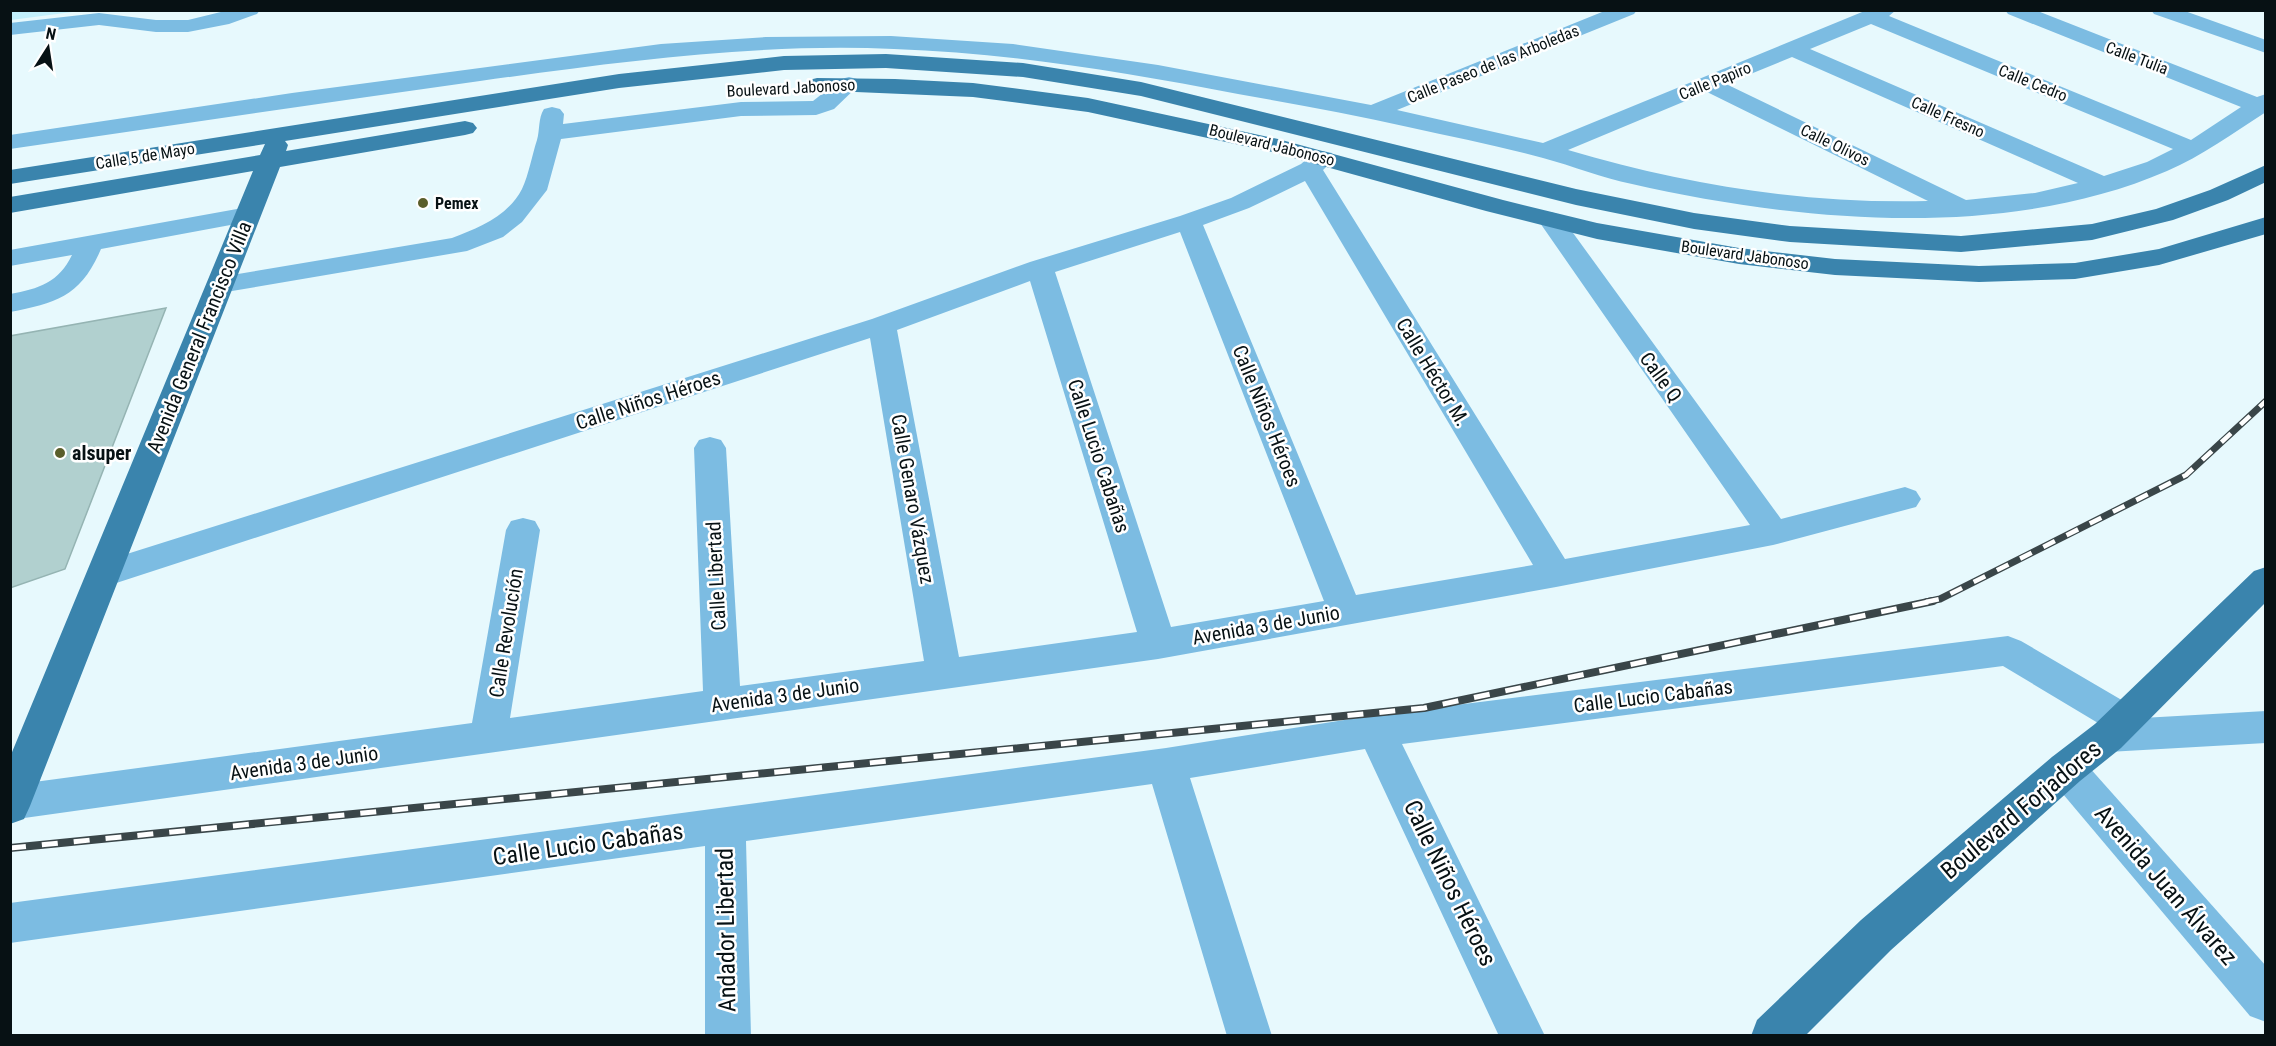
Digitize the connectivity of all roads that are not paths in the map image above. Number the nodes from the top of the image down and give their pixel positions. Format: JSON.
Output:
{"nodes":[{"id":1,"x":250,"y":10,"type":"edge"},
{"id":2,"x":2015,"y":10,"type":"edge"},
{"id":3,"x":2161,"y":10,"type":"edge"},
{"id":4,"x":1620,"y":13,"type":"edge"},
{"id":5,"x":1880,"y":14,"type":"edge"},
{"id":6,"x":10,"y":29,"type":"edge"},
{"id":7,"x":2265,"y":47,"type":"edge"},
{"id":8,"x":1792,"y":50,"type":"junction"},
{"id":9,"x":849,"y":84,"type":"junction"},
{"id":10,"x":1708,"y":84,"type":"junction"},
{"id":11,"x":292,"y":100,"type":"junction"},
{"id":12,"x":2262,"y":104,"type":"edge"},
{"id":13,"x":1373,"y":112,"type":"junction"},
{"id":14,"x":545,"y":121,"type":"junction"},
{"id":15,"x":488,"y":124,"type":"dead end"},
{"id":16,"x":10,"y":142,"type":"edge"},
{"id":17,"x":275,"y":148,"type":"junction"},
{"id":18,"x":2193,"y":149,"type":"junction"},
{"id":19,"x":1545,"y":151,"type":"junction"},
{"id":20,"x":1317,"y":164,"type":"junction"},
{"id":21,"x":2265,"y":172,"type":"edge"},
{"id":22,"x":10,"y":177,"type":"edge"},
{"id":23,"x":2103,"y":185,"type":"junction"},
{"id":24,"x":10,"y":205,"type":"edge"},
{"id":25,"x":1962,"y":208,"type":"junction"},
{"id":26,"x":248,"y":215,"type":"junction"},
{"id":27,"x":1551,"y":220,"type":"junction"},
{"id":28,"x":1189,"y":221,"type":"junction"},
{"id":29,"x":2265,"y":225,"type":"edge"},
{"id":30,"x":90,"y":244,"type":"junction"},
{"id":31,"x":10,"y":258,"type":"edge"},
{"id":32,"x":1040,"y":268,"type":"junction"},
{"id":33,"x":220,"y":285,"type":"junction"},
{"id":34,"x":10,"y":303,"type":"edge"},
{"id":35,"x":882,"y":325,"type":"junction"},
{"id":36,"x":710,"y":448,"type":"dead end"},
{"id":37,"x":1905,"y":499,"type":"dead end"},
{"id":38,"x":523,"y":530,"type":"dead end"},
{"id":39,"x":1773,"y":533,"type":"junction"},
{"id":40,"x":104,"y":574,"type":"junction"},
{"id":41,"x":1556,"y":574,"type":"junction"},
{"id":42,"x":2265,"y":580,"type":"edge"},
{"id":43,"x":1345,"y":611,"type":"junction"},
{"id":44,"x":1158,"y":644,"type":"junction"},
{"id":45,"x":944,"y":673,"type":"junction"},
{"id":46,"x":722,"y":704,"type":"junction"},
{"id":47,"x":2265,"y":727,"type":"edge"},
{"id":48,"x":2116,"y":728,"type":"junction"},
{"id":49,"x":1376,"y":731,"type":"junction"},
{"id":50,"x":488,"y":737,"type":"junction"},
{"id":51,"x":1166,"y":765,"type":"junction"},
{"id":52,"x":2066,"y":769,"type":"junction"},
{"id":53,"x":11,"y":805,"type":"edge"},
{"id":54,"x":725,"y":825,"type":"junction"},
{"id":55,"x":10,"y":923,"type":"edge"},
{"id":56,"x":2265,"y":1000,"type":"edge"},
{"id":57,"x":728,"y":1035,"type":"edge"},
{"id":58,"x":1250,"y":1035,"type":"edge"},
{"id":59,"x":1523,"y":1035,"type":"edge"},
{"id":60,"x":1773,"y":1035,"type":"edge"}],
"edges":[{"from":1,"to":6,"type":"street"},
{"from":2,"to":12,"type":"street","name":"Calle Tulia"},
{"from":3,"to":7,"type":"street"},
{"from":4,"to":13,"type":"street","name":"Calle Paseo de las Arboledas"},
{"from":5,"to":8,"type":"street","name":"Calle Papiro"},
{"from":5,"to":18,"type":"street","name":"Calle Cedro"},
{"from":8,"to":10,"type":"street","name":"Calle Papiro"},
{"from":8,"to":23,"type":"street","name":"Calle Fresno"},
{"from":9,"to":14,"type":"main road","name":"Boulevard Jabonoso"},
{"from":9,"to":14,"type":"street"},
{"from":9,"to":20,"type":"main road","name":"Boulevard Jabonoso"},
{"from":10,"to":19,"type":"street","name":"Calle Papiro"},
{"from":10,"to":25,"type":"street","name":"Calle Olivos"},
{"from":11,"to":13,"type":"street"},
{"from":11,"to":16,"type":"street"},
{"from":11,"to":17,"type":"street","name":"Avenida General Francisco Villa"},
{"from":12,"to":18,"type":"street"},
{"from":13,"to":19,"type":"street"},
{"from":14,"to":33,"type":"street"},
{"from":15,"to":17,"type":"main road"},
{"from":17,"to":21,"type":"main road","name":"Boulevard Jabonoso"},
{"from":17,"to":22,"type":"main road","name":"Calle 5 de Mayo"},
{"from":17,"to":24,"type":"main road","name":"Calle 5 de Mayo"},
{"from":17,"to":26,"type":"main road","name":"Avenida General Francisco Villa"},
{"from":18,"to":23,"type":"street"},
{"from":19,"to":25,"type":"street"},
{"from":20,"to":27,"type":"main road","name":"Boulevard Jabonoso"},
{"from":20,"to":28,"type":"street","name":"Calle Niños Héroes"},
{"from":20,"to":41,"type":"street","name":"Calle Héctor M."},
{"from":23,"to":25,"type":"street"},
{"from":26,"to":30,"type":"street"},
{"from":26,"to":33,"type":"main road","name":"Avenida General Francisco Villa"},
{"from":27,"to":29,"type":"main road","name":"Boulevard Jabonoso"},
{"from":27,"to":39,"type":"street","name":"Calle Q"},
{"from":28,"to":32,"type":"street","name":"Calle Niños Héroes"},
{"from":28,"to":43,"type":"street","name":"Calle Niños Héroes"},
{"from":30,"to":31,"type":"street"},
{"from":30,"to":34,"type":"street"},
{"from":32,"to":35,"type":"street","name":"Calle Niños Héroes"},
{"from":32,"to":44,"type":"street","name":"Calle Lucio Cabañas"},
{"from":33,"to":40,"type":"main road","name":"Avenida General Francisco Villa"},
{"from":35,"to":40,"type":"street","name":"Calle Niños Héroes"},
{"from":35,"to":45,"type":"street","name":"Calle Genaro Vázquez"},
{"from":36,"to":46,"type":"street","name":"Calle Libertad"},
{"from":37,"to":39,"type":"street","name":"Avenida 3 de Junio"},
{"from":38,"to":50,"type":"street","name":"Calle Revolución"},
{"from":39,"to":41,"type":"street","name":"Avenida 3 de Junio"},
{"from":40,"to":53,"type":"main road","name":"Avenida General Francisco Villa"},
{"from":41,"to":43,"type":"street","name":"Avenida 3 de Junio"},
{"from":42,"to":48,"type":"main road","name":"Boulevard Forjadores"},
{"from":43,"to":44,"type":"street","name":"Avenida 3 de Junio"},
{"from":44,"to":45,"type":"street","name":"Avenida 3 de Junio"},
{"from":45,"to":46,"type":"street","name":"Avenida 3 de Junio"},
{"from":46,"to":50,"type":"street","name":"Avenida 3 de Junio"},
{"from":47,"to":48,"type":"street"},
{"from":48,"to":49,"type":"street","name":"Calle Lucio Cabañas"},
{"from":48,"to":52,"type":"main road","name":"Boulevard Forjadores"},
{"from":49,"to":51,"type":"street","name":"Calle Lucio Cabañas"},
{"from":49,"to":59,"type":"street","name":"Calle Niños Héroes"},
{"from":50,"to":53,"type":"street","name":"Avenida 3 de Junio"},
{"from":51,"to":54,"type":"street","name":"Calle Lucio Cabañas"},
{"from":51,"to":58,"type":"street"},
{"from":52,"to":56,"type":"street","name":"Avenida Juan Álvarez"},
{"from":52,"to":60,"type":"main road","name":"Boulevard Forjadores"},
{"from":54,"to":55,"type":"street","name":"Calle Lucio Cabañas"},
{"from":54,"to":57,"type":"street","name":"Andador Libertad"}]}
